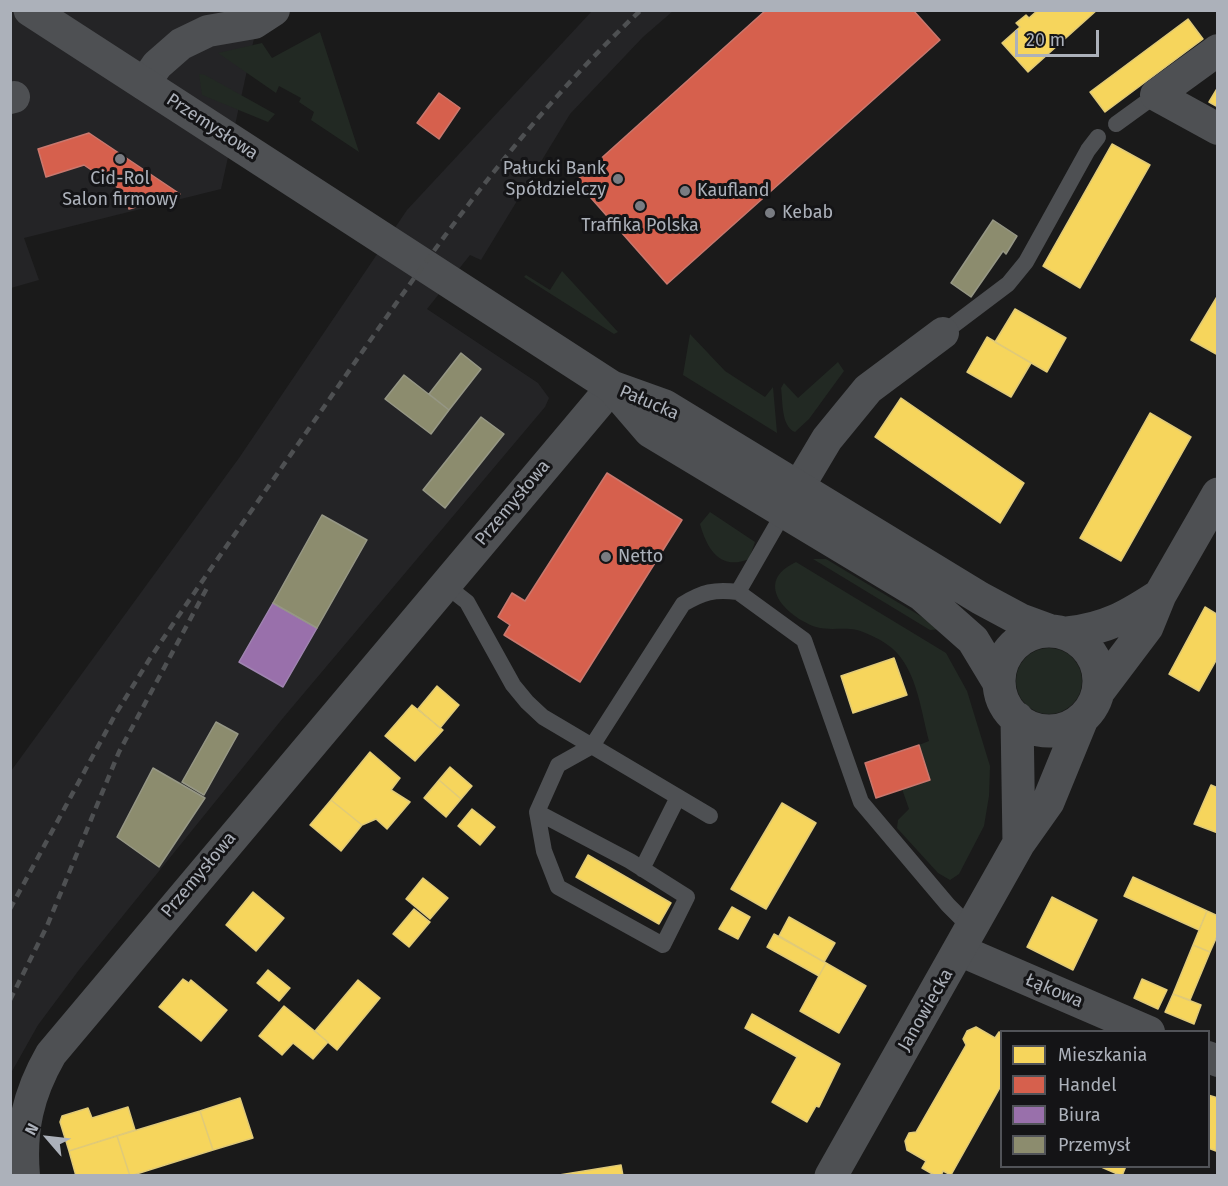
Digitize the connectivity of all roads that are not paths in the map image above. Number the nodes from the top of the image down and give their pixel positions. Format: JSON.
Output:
{"nodes":[{"id":1,"x":30,"y":10,"type":"edge"},
{"id":2,"x":274,"y":10,"type":"edge"},
{"id":3,"x":1218,"y":50,"type":"edge"},
{"id":4,"x":144,"y":84,"type":"junction"},
{"id":5,"x":1156,"y":95,"type":"junction"},
{"id":6,"x":1116,"y":124,"type":"dead end"},
{"id":7,"x":1218,"y":129,"type":"edge"},
{"id":8,"x":1098,"y":137,"type":"dead end"},
{"id":9,"x":944,"y":333,"type":"joint"},
{"id":10,"x":612,"y":387,"type":"junction"},
{"id":11,"x":1218,"y":494,"type":"edge"},
{"id":12,"x":792,"y":498,"type":"junction"},
{"id":13,"x":444,"y":584,"type":"junction"},
{"id":14,"x":738,"y":592,"type":"junction"},
{"id":15,"x":1160,"y":594,"type":"junction"},
{"id":16,"x":1059,"y":632,"type":"junction"},
{"id":17,"x":999,"y":683,"type":"junction"},
{"id":18,"x":1090,"y":705,"type":"junction"},
{"id":19,"x":1017,"y":718,"type":"junction"},
{"id":20,"x":592,"y":746,"type":"junction"},
{"id":21,"x":678,"y":797,"type":"junction"},
{"id":22,"x":537,"y":812,"type":"junction"},
{"id":23,"x":710,"y":816,"type":"dead end"},
{"id":24,"x":1019,"y":843,"type":"junction"},
{"id":25,"x":642,"y":869,"type":"junction"},
{"id":26,"x":965,"y":939,"type":"junction"},
{"id":27,"x":1145,"y":1030,"type":"edge"},
{"id":28,"x":24,"y":1176,"type":"edge"},
{"id":29,"x":831,"y":1176,"type":"edge"}],
"edges":[{"from":1,"to":4,"type":"street","name":"Przemysłowa"},
{"from":2,"to":4,"type":"street"},
{"from":3,"to":5,"type":"street"},
{"from":4,"to":10,"type":"street","name":"Przemysłowa"},
{"from":5,"to":6,"type":"lane"},
{"from":5,"to":7,"type":"street"},
{"from":8,"to":9,"type":"lane"},
{"from":9,"to":12,"type":"street"},
{"from":10,"to":12,"type":"street","name":"Pałucka"},
{"from":10,"to":13,"type":"street","name":"Przemysłowa"},
{"from":11,"to":15,"type":"street","name":"Janowiecka"},
{"from":12,"to":14,"type":"lane"},
{"from":12,"to":16,"type":"street","name":"Pałucka"},
{"from":12,"to":17,"type":"street","name":"Pałucka"},
{"from":13,"to":20,"type":"lane"},
{"from":13,"to":28,"type":"street","name":"Przemysłowa"},
{"from":14,"to":20,"type":"lane"},
{"from":14,"to":26,"type":"lane"},
{"from":15,"to":16,"type":"street","name":"Janowiecka"},
{"from":15,"to":18,"type":"street","name":"Janowiecka"},
{"from":16,"to":17,"type":"street"},
{"from":16,"to":18,"type":"street"},
{"from":17,"to":19,"type":"street"},
{"from":18,"to":19,"type":"street"},
{"from":18,"to":24,"type":"street","name":"Janowiecka"},
{"from":19,"to":24,"type":"street"},
{"from":20,"to":21,"type":"lane"},
{"from":20,"to":22,"type":"lane"},
{"from":21,"to":23,"type":"lane"},
{"from":21,"to":25,"type":"lane"},
{"from":22,"to":25,"type":"lane"},
{"from":22,"to":25,"type":"lane"},
{"from":24,"to":26,"type":"street","name":"Janowiecka"},
{"from":26,"to":27,"type":"street","name":"Łąkowa"},
{"from":26,"to":29,"type":"street","name":"Janowiecka"}]}
